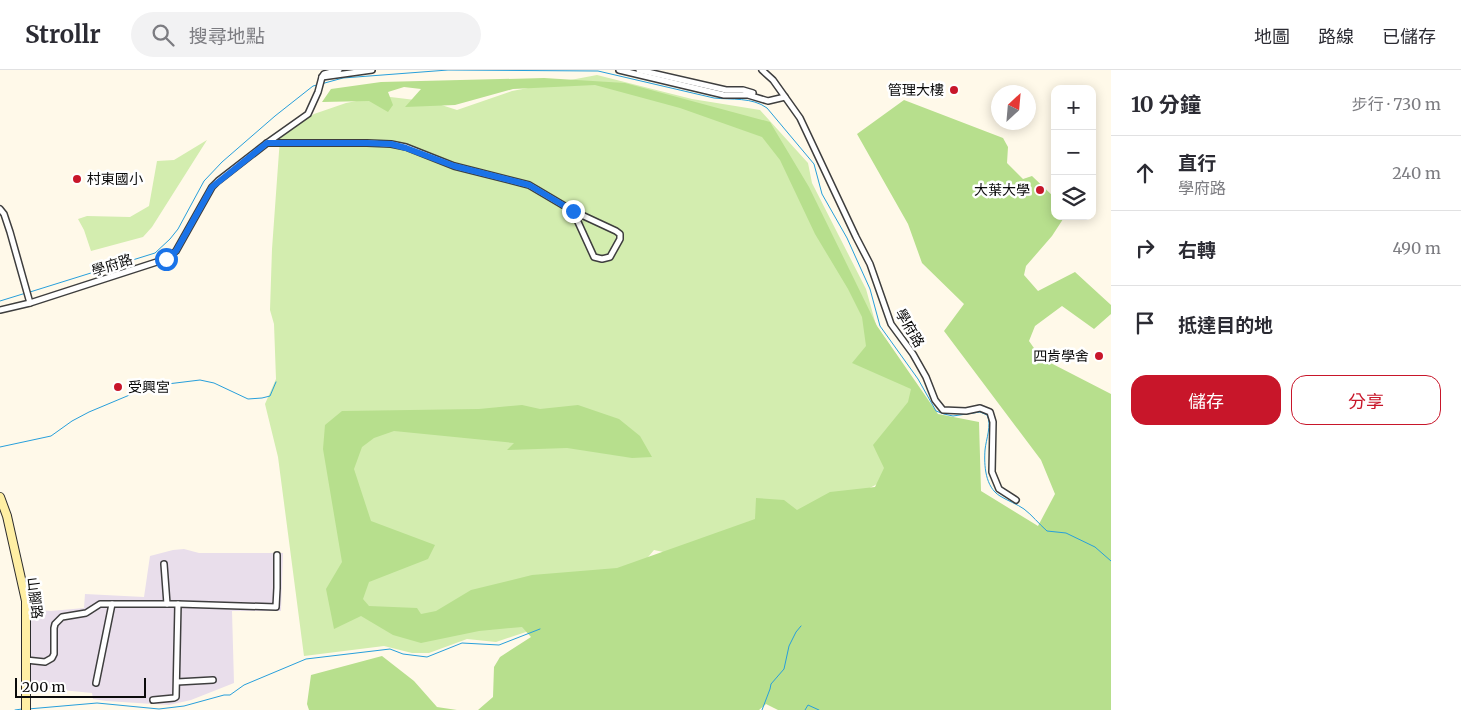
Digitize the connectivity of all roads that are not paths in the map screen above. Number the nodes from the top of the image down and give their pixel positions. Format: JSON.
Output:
{"nodes":[{"id":1,"x":339,"y":70,"type":"edge"},
{"id":2,"x":372,"y":70,"type":"edge"},
{"id":3,"x":619,"y":70,"type":"edge"},
{"id":4,"x":639,"y":70,"type":"edge"},
{"id":5,"x":762,"y":70,"type":"edge"},
{"id":6,"x":322,"y":77,"type":"junction"},
{"id":7,"x":784,"y":96,"type":"junction"},
{"id":8,"x":267,"y":143,"type":"junction"},
{"id":9,"x":0,"y":209,"type":"edge"},
{"id":10,"x":573,"y":211,"type":"junction"},
{"id":11,"x":30,"y":303,"type":"junction"},
{"id":12,"x":0,"y":310,"type":"edge"},
{"id":13,"x":0,"y":497,"type":"edge"},
{"id":14,"x":1016,"y":500,"type":"dead end"},
{"id":15,"x":277,"y":555,"type":"dead end"},
{"id":16,"x":164,"y":564,"type":"dead end"},
{"id":17,"x":112,"y":604,"type":"junction"},
{"id":18,"x":167,"y":604,"type":"junction"},
{"id":19,"x":178,"y":604,"type":"junction"},
{"id":20,"x":26,"y":660,"type":"junction"},
{"id":21,"x":213,"y":680,"type":"dead end"},
{"id":22,"x":177,"y":682,"type":"junction"},
{"id":23,"x":96,"y":683,"type":"dead end"},
{"id":24,"x":153,"y":700,"type":"dead end"},
{"id":25,"x":26,"y":708,"type":"edge"}],
"edges":[{"from":1,"to":6,"type":"street"},
{"from":2,"to":6,"type":"street"},
{"from":3,"to":7,"type":"street"},
{"from":4,"to":7,"type":"street"},
{"from":5,"to":7,"type":"street","name":"學府路"},
{"from":6,"to":8,"type":"street","name":"學府路"},
{"from":7,"to":14,"type":"street","name":"學府路"},
{"from":8,"to":10,"type":"street"},
{"from":8,"to":11,"type":"street","name":"學府路"},
{"from":9,"to":11,"type":"street"},
{"from":10,"to":10,"type":"street"},
{"from":11,"to":12,"type":"street","name":"學府路"},
{"from":13,"to":20,"type":"main road","name":"山腳路"},
{"from":15,"to":19,"type":"street"},
{"from":16,"to":18,"type":"street"},
{"from":17,"to":18,"type":"street"},
{"from":17,"to":20,"type":"street"},
{"from":17,"to":23,"type":"street"},
{"from":18,"to":19,"type":"street"},
{"from":19,"to":22,"type":"street"},
{"from":20,"to":25,"type":"main road","name":"山腳路"},
{"from":21,"to":22,"type":"street"},
{"from":22,"to":24,"type":"street"}]}
